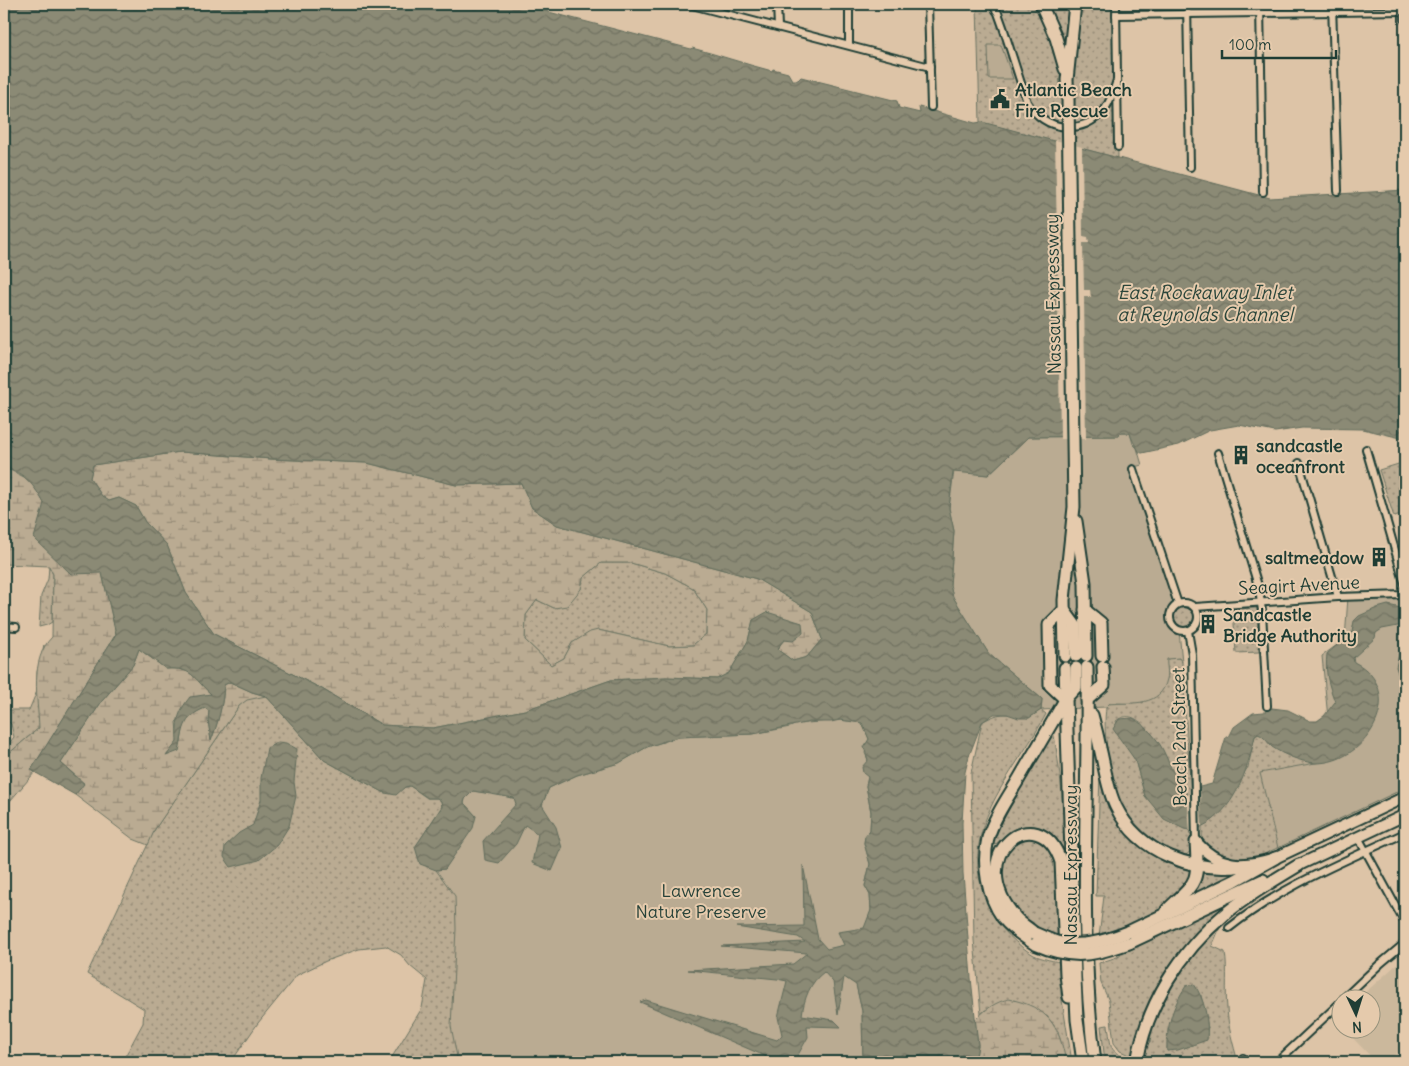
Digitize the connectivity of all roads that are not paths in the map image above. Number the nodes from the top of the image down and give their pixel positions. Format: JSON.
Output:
{"nodes":[{"id":1,"x":688,"y":4,"type":"edge"},
{"id":2,"x":778,"y":4,"type":"edge"},
{"id":3,"x":849,"y":4,"type":"edge"},
{"id":4,"x":928,"y":4,"type":"edge"},
{"id":5,"x":992,"y":4,"type":"edge"},
{"id":6,"x":1041,"y":4,"type":"edge"},
{"id":7,"x":1075,"y":4,"type":"edge"},
{"id":8,"x":1116,"y":4,"type":"edge"},
{"id":9,"x":1187,"y":4,"type":"edge"},
{"id":10,"x":1260,"y":4,"type":"edge"},
{"id":11,"x":1332,"y":4,"type":"edge"},
{"id":12,"x":1405,"y":4,"type":"edge"},
{"id":13,"x":697,"y":5,"type":"edge"},
{"id":14,"x":1405,"y":11,"type":"edge"},
{"id":15,"x":1333,"y":12,"type":"junction"},
{"id":16,"x":1188,"y":14,"type":"junction"},
{"id":17,"x":1260,"y":14,"type":"junction"},
{"id":18,"x":1116,"y":15,"type":"junction"},
{"id":19,"x":1405,"y":20,"type":"edge"},
{"id":20,"x":778,"y":27,"type":"junction"},
{"id":21,"x":849,"y":45,"type":"junction"},
{"id":22,"x":930,"y":67,"type":"junction"},
{"id":23,"x":1067,"y":80,"type":"junction"},
{"id":24,"x":1117,"y":80,"type":"junction"},
{"id":25,"x":930,"y":107,"type":"dead end"},
{"id":26,"x":1118,"y":147,"type":"dead end"},
{"id":27,"x":1190,"y":167,"type":"dead end"},
{"id":28,"x":1338,"y":191,"type":"dead end"},
{"id":29,"x":1263,"y":192,"type":"dead end"},
{"id":30,"x":1366,"y":449,"type":"dead end"},
{"id":31,"x":1218,"y":453,"type":"dead end"},
{"id":32,"x":1299,"y":463,"type":"dead end"},
{"id":33,"x":1133,"y":469,"type":"dead end"},
{"id":34,"x":1074,"y":507,"type":"junction"},
{"id":35,"x":1405,"y":585,"type":"edge"},
{"id":36,"x":1405,"y":595,"type":"edge"},
{"id":37,"x":1338,"y":597,"type":"junction"},
{"id":38,"x":1260,"y":602,"type":"junction"},
{"id":39,"x":1178,"y":604,"type":"junction"},
{"id":40,"x":1195,"y":607,"type":"junction"},
{"id":41,"x":1064,"y":610,"type":"junction"},
{"id":42,"x":1086,"y":610,"type":"junction"},
{"id":43,"x":4,"y":626,"type":"edge"},
{"id":44,"x":16,"y":627,"type":"dead end"},
{"id":45,"x":1188,"y":631,"type":"junction"},
{"id":46,"x":1079,"y":662,"type":"junction"},
{"id":47,"x":1065,"y":699,"type":"junction"},
{"id":48,"x":1087,"y":700,"type":"junction"},
{"id":49,"x":1267,"y":706,"type":"dead end"},
{"id":50,"x":1405,"y":797,"type":"edge"},
{"id":51,"x":1405,"y":815,"type":"edge"},
{"id":52,"x":1405,"y":832,"type":"edge"},
{"id":53,"x":1358,"y":837,"type":"junction"},
{"id":54,"x":1196,"y":842,"type":"junction"},
{"id":55,"x":1366,"y":851,"type":"junction"},
{"id":56,"x":1275,"y":858,"type":"junction"},
{"id":57,"x":1299,"y":865,"type":"junction"},
{"id":58,"x":1197,"y":866,"type":"junction"},
{"id":59,"x":1243,"y":866,"type":"junction"},
{"id":60,"x":1158,"y":918,"type":"junction"},
{"id":61,"x":1405,"y":923,"type":"edge"},
{"id":62,"x":1229,"y":928,"type":"dead end"},
{"id":63,"x":1128,"y":938,"type":"junction"},
{"id":64,"x":1035,"y":939,"type":"junction"},
{"id":65,"x":1405,"y":943,"type":"edge"},
{"id":66,"x":1355,"y":988,"type":"edge"},
{"id":67,"x":1332,"y":1010,"type":"edge"},
{"id":68,"x":1405,"y":1059,"type":"edge"},
{"id":69,"x":1082,"y":1062,"type":"edge"},
{"id":70,"x":1095,"y":1062,"type":"edge"},
{"id":71,"x":1137,"y":1062,"type":"edge"},
{"id":72,"x":1277,"y":1062,"type":"edge"},
{"id":73,"x":1402,"y":1062,"type":"edge"}],
"edges":[{"from":1,"to":13,"type":"street"},
{"from":2,"to":20,"type":"street"},
{"from":3,"to":21,"type":"street"},
{"from":4,"to":22,"type":"street"},
{"from":5,"to":24,"type":"street"},
{"from":6,"to":23,"type":"highway","name":"Nassau Expressway"},
{"from":7,"to":23,"type":"highway","name":"Nassau Expressway"},
{"from":8,"to":18,"type":"street"},
{"from":9,"to":16,"type":"street"},
{"from":10,"to":17,"type":"street"},
{"from":11,"to":15,"type":"street"},
{"from":12,"to":14,"type":"street"},
{"from":13,"to":20,"type":"street"},
{"from":14,"to":15,"type":"street"},
{"from":14,"to":19,"type":"street"},
{"from":15,"to":17,"type":"street"},
{"from":15,"to":28,"type":"street"},
{"from":16,"to":17,"type":"street"},
{"from":16,"to":18,"type":"street"},
{"from":16,"to":27,"type":"street"},
{"from":17,"to":29,"type":"street"},
{"from":18,"to":24,"type":"street"},
{"from":20,"to":21,"type":"street"},
{"from":21,"to":22,"type":"street"},
{"from":22,"to":25,"type":"street"},
{"from":23,"to":34,"type":"highway","name":"Nassau Expressway","bridge":true},
{"from":24,"to":26,"type":"street"},
{"from":30,"to":35,"type":"street"},
{"from":31,"to":38,"type":"street"},
{"from":32,"to":37,"type":"street"},
{"from":33,"to":39,"type":"street"},
{"from":34,"to":41,"type":"highway","name":"Nassau Expressway"},
{"from":34,"to":42,"type":"highway","name":"Nassau Expressway"},
{"from":36,"to":37,"type":"street","name":"Seagirt Avenue"},
{"from":37,"to":38,"type":"street","name":"Seagirt Avenue"},
{"from":38,"to":40,"type":"street","name":"Seagirt Avenue"},
{"from":38,"to":49,"type":"street"},
{"from":39,"to":40,"type":"street"},
{"from":39,"to":45,"type":"street"},
{"from":40,"to":45,"type":"street"},
{"from":41,"to":46,"type":"highway","name":"Nassau Expressway"},
{"from":41,"to":47,"type":"highway"},
{"from":42,"to":46,"type":"highway","name":"Nassau Expressway"},
{"from":42,"to":46,"type":"highway"},
{"from":43,"to":44,"type":"street"},
{"from":45,"to":54,"type":"street","name":"Beach 2nd Street"},
{"from":46,"to":47,"type":"highway"},
{"from":46,"to":47,"type":"highway"},
{"from":46,"to":48,"type":"highway","name":"Nassau Expressway"},
{"from":46,"to":48,"type":"highway"},
{"from":47,"to":64,"type":"highway"},
{"from":47,"to":69,"type":"highway","name":"Nassau Expressway"},
{"from":48,"to":58,"type":"highway"},
{"from":48,"to":70,"type":"highway","name":"Nassau Expressway"},
{"from":50,"to":56,"type":"main road"},
{"from":51,"to":53,"type":"main road"},
{"from":52,"to":55,"type":"street"},
{"from":53,"to":55,"type":"street"},
{"from":53,"to":57,"type":"main road"},
{"from":54,"to":58,"type":"highway"},
{"from":54,"to":59,"type":"main road"},
{"from":55,"to":61,"type":"street"},
{"from":55,"to":62,"type":"street"},
{"from":56,"to":59,"type":"main road"},
{"from":56,"to":60,"type":"highway"},
{"from":57,"to":63,"type":"highway"},
{"from":57,"to":71,"type":"highway"},
{"from":58,"to":59,"type":"highway"},
{"from":58,"to":60,"type":"highway"},
{"from":60,"to":63,"type":"highway"},
{"from":63,"to":64,"type":"highway","bridge":true},
{"from":64,"to":69,"type":"highway"},
{"from":65,"to":66,"type":"street"},
{"from":67,"to":72,"type":"street"},
{"from":68,"to":73,"type":"street"}]}
